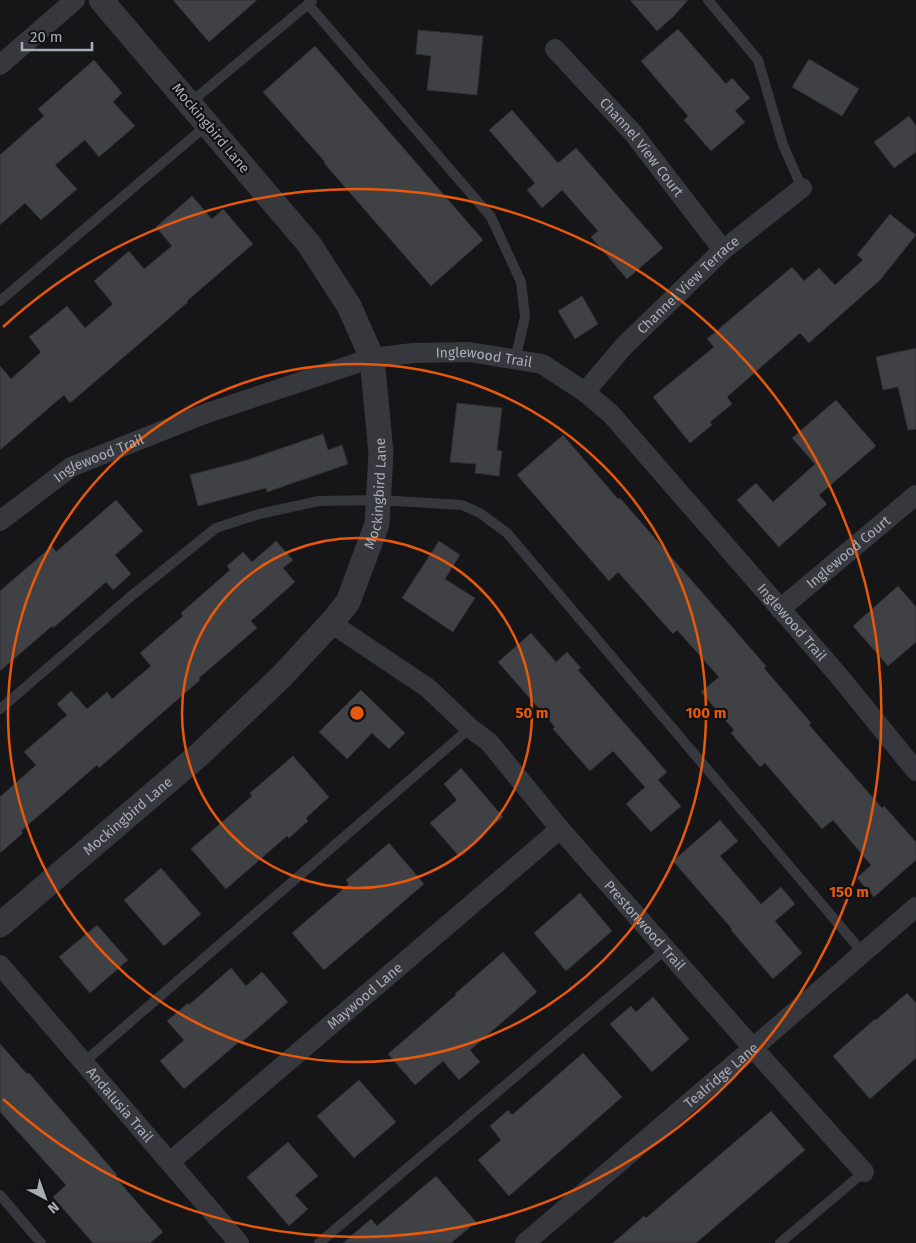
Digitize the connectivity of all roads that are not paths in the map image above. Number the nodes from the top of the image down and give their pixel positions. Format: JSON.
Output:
{"nodes":[{"id":1,"x":74,"y":0,"type":"edge"},
{"id":2,"x":101,"y":0,"type":"edge"},
{"id":3,"x":708,"y":0,"type":"edge"},
{"id":4,"x":310,"y":2,"type":"edge"},
{"id":5,"x":555,"y":49,"type":"dead end"},
{"id":6,"x":0,"y":65,"type":"edge"},
{"id":7,"x":190,"y":104,"type":"junction"},
{"id":8,"x":207,"y":124,"type":"junction"},
{"id":9,"x":802,"y":188,"type":"joint"},
{"id":10,"x":723,"y":250,"type":"junction"},
{"id":11,"x":0,"y":301,"type":"edge"},
{"id":12,"x":372,"y":358,"type":"junction"},
{"id":13,"x":515,"y":360,"type":"junction"},
{"id":14,"x":585,"y":392,"type":"junction"},
{"id":15,"x":916,"y":495,"type":"edge"},
{"id":16,"x":379,"y":500,"type":"junction"},
{"id":17,"x":0,"y":521,"type":"edge"},
{"id":18,"x":780,"y":609,"type":"junction"},
{"id":19,"x":330,"y":623,"type":"junction"},
{"id":20,"x":0,"y":709,"type":"edge"},
{"id":21,"x":470,"y":728,"type":"junction"},
{"id":22,"x":916,"y":771,"type":"edge"},
{"id":23,"x":560,"y":829,"type":"junction"},
{"id":24,"x":916,"y":907,"type":"edge"},
{"id":25,"x":0,"y":925,"type":"edge"},
{"id":26,"x":666,"y":949,"type":"junction"},
{"id":27,"x":863,"y":953,"type":"junction"},
{"id":28,"x":0,"y":965,"type":"edge"},
{"id":29,"x":753,"y":1048,"type":"junction"},
{"id":30,"x":84,"y":1062,"type":"junction"},
{"id":31,"x":170,"y":1162,"type":"junction"},
{"id":32,"x":864,"y":1172,"type":"joint"},
{"id":33,"x":0,"y":1195,"type":"edge"},
{"id":34,"x":41,"y":1243,"type":"edge"},
{"id":35,"x":240,"y":1243,"type":"edge"},
{"id":36,"x":319,"y":1243,"type":"edge"},
{"id":37,"x":525,"y":1243,"type":"edge"},
{"id":38,"x":780,"y":1243,"type":"edge"}],
"edges":[{"from":1,"to":6,"type":"street"},
{"from":2,"to":7,"type":"street","name":"Mockingbird Lane"},
{"from":3,"to":9,"type":"lane"},
{"from":4,"to":7,"type":"lane"},
{"from":4,"to":13,"type":"lane"},
{"from":5,"to":10,"type":"street","name":"Channel View Court"},
{"from":7,"to":8,"type":"street","name":"Mockingbird Lane"},
{"from":8,"to":11,"type":"lane"},
{"from":8,"to":12,"type":"street","name":"Mockingbird Lane"},
{"from":9,"to":10,"type":"street","name":"Channel View Terrace"},
{"from":10,"to":14,"type":"street","name":"Channel View Terrace"},
{"from":12,"to":13,"type":"street","name":"Inglewood Trail"},
{"from":12,"to":16,"type":"street","name":"Mockingbird Lane"},
{"from":12,"to":17,"type":"street","name":"Inglewood Trail"},
{"from":13,"to":14,"type":"street","name":"Inglewood Trail"},
{"from":14,"to":18,"type":"street","name":"Inglewood Trail"},
{"from":15,"to":18,"type":"street","name":"Inglewood Court"},
{"from":16,"to":19,"type":"street","name":"Mockingbird Lane"},
{"from":16,"to":20,"type":"lane"},
{"from":16,"to":27,"type":"lane"},
{"from":18,"to":22,"type":"street","name":"Inglewood Trail"},
{"from":19,"to":21,"type":"street","name":"Prestonwood Trail"},
{"from":19,"to":25,"type":"street","name":"Mockingbird Lane"},
{"from":21,"to":23,"type":"street","name":"Prestonwood Trail"},
{"from":21,"to":30,"type":"lane"},
{"from":23,"to":26,"type":"street","name":"Prestonwood Trail"},
{"from":23,"to":31,"type":"street","name":"Maywood Lane"},
{"from":24,"to":27,"type":"street","name":"Tealridge Lane"},
{"from":26,"to":29,"type":"street","name":"Prestonwood Trail"},
{"from":26,"to":36,"type":"lane"},
{"from":27,"to":29,"type":"street","name":"Tealridge Lane"},
{"from":28,"to":30,"type":"street","name":"Andalusia Trail"},
{"from":29,"to":32,"type":"street","name":"Prestonwood Trail"},
{"from":29,"to":37,"type":"street","name":"Tealridge Lane"},
{"from":30,"to":31,"type":"street","name":"Andalusia Trail"},
{"from":31,"to":35,"type":"street","name":"Andalusia Trail"},
{"from":32,"to":38,"type":"lane","name":"Prestonwood Trail"},
{"from":33,"to":34,"type":"lane"}]}
